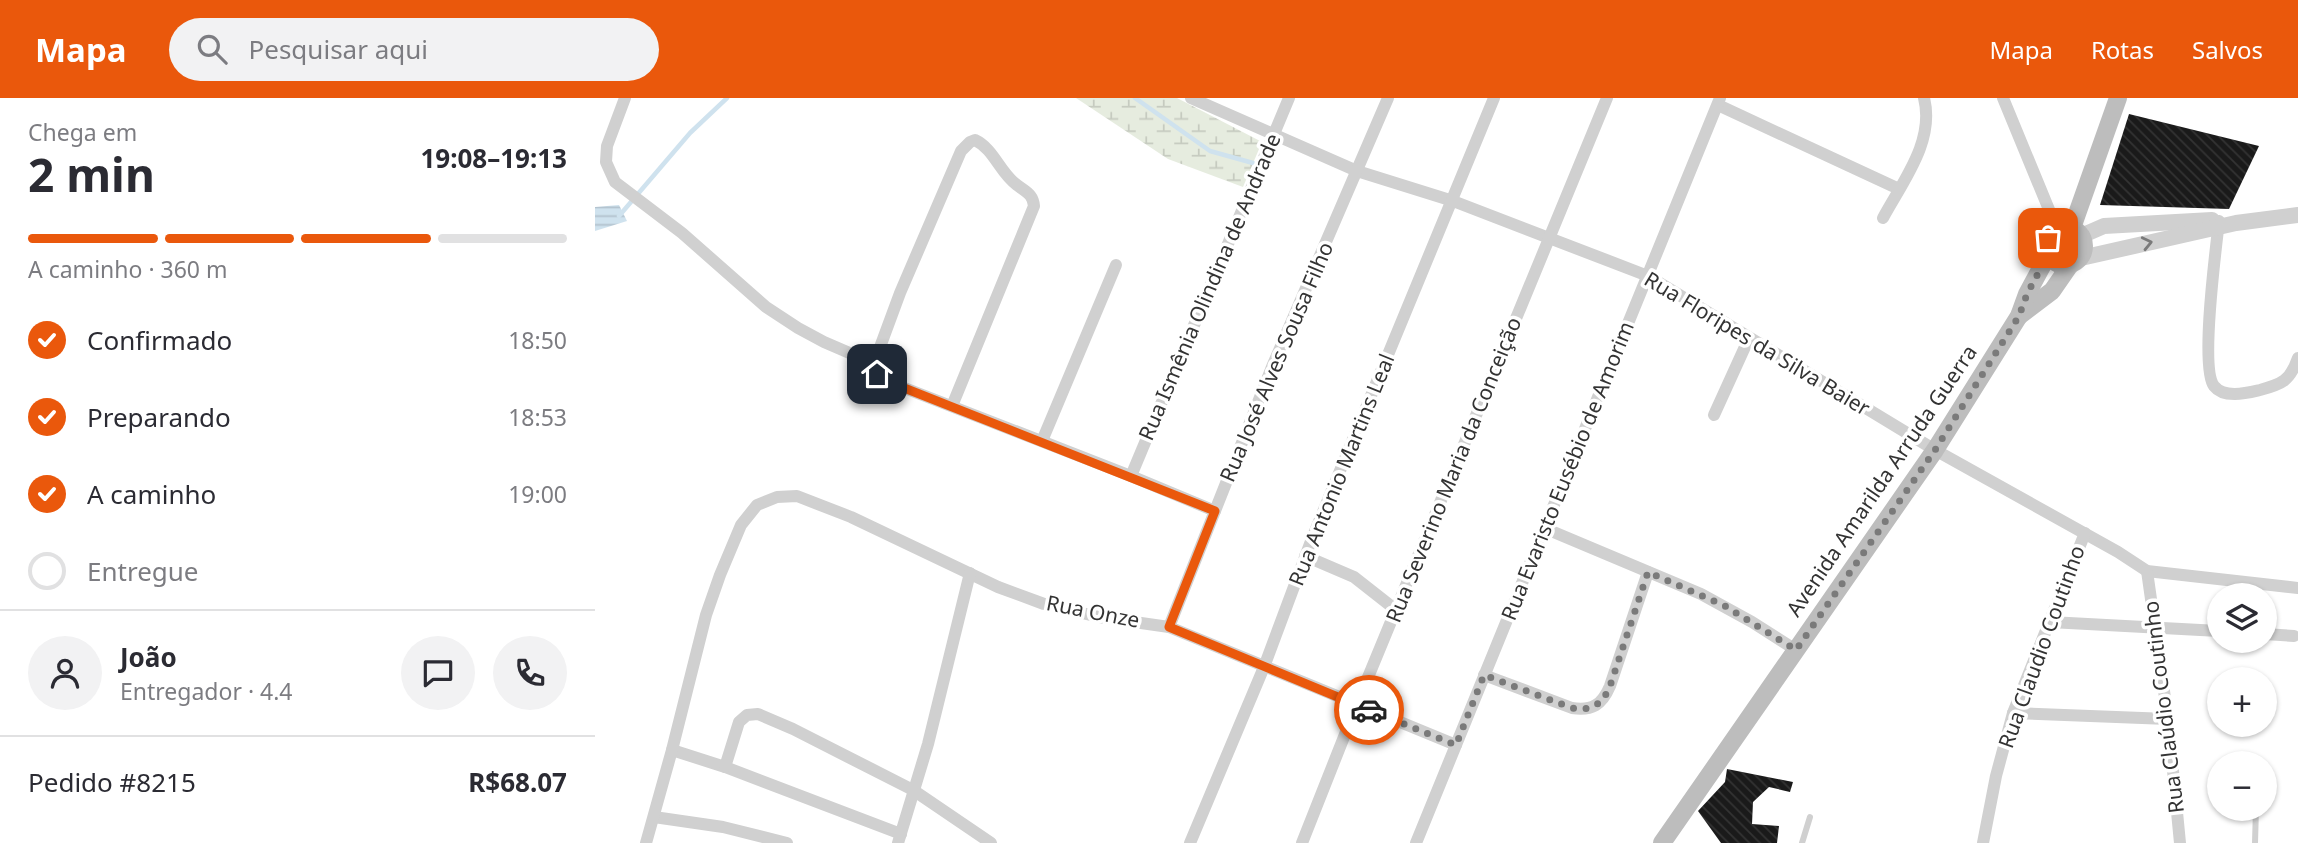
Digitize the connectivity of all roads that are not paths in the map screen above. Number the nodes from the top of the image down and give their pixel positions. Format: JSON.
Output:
{"nodes":[{"id":1,"x":625,"y":98,"type":"edge"},
{"id":2,"x":1191,"y":98,"type":"edge"},
{"id":3,"x":1289,"y":98,"type":"edge"},
{"id":4,"x":1388,"y":98,"type":"edge"},
{"id":5,"x":1494,"y":98,"type":"edge"},
{"id":6,"x":1607,"y":98,"type":"edge"},
{"id":7,"x":1924,"y":98,"type":"edge"},
{"id":8,"x":2003,"y":98,"type":"edge"},
{"id":9,"x":2118,"y":98,"type":"edge"},
{"id":10,"x":1719,"y":102,"type":"edge"},
{"id":11,"x":1273,"y":136,"type":"junction"},
{"id":12,"x":1357,"y":171,"type":"junction"},
{"id":13,"x":1899,"y":189,"type":"junction"},
{"id":14,"x":1453,"y":201,"type":"junction"},
{"id":15,"x":2298,"y":215,"type":"edge"},
{"id":16,"x":1883,"y":218,"type":"dead end"},
{"id":17,"x":2218,"y":224,"type":"junction"},
{"id":18,"x":2070,"y":231,"type":"junction"},
{"id":19,"x":1549,"y":239,"type":"junction"},
{"id":20,"x":2048,"y":255,"type":"junction"},
{"id":21,"x":2076,"y":261,"type":"junction"},
{"id":22,"x":1116,"y":265,"type":"dead end"},
{"id":23,"x":1648,"y":276,"type":"junction"},
{"id":24,"x":2019,"y":316,"type":"junction"},
{"id":25,"x":1749,"y":338,"type":"junction"},
{"id":26,"x":2298,"y":358,"type":"edge"},
{"id":27,"x":876,"y":369,"type":"junction"},
{"id":28,"x":952,"y":406,"type":"junction"},
{"id":29,"x":1714,"y":415,"type":"dead end"},
{"id":30,"x":1042,"y":442,"type":"junction"},
{"id":31,"x":1935,"y":450,"type":"junction"},
{"id":32,"x":1131,"y":476,"type":"junction"},
{"id":33,"x":1215,"y":511,"type":"junction"},
{"id":34,"x":1545,"y":528,"type":"junction"},
{"id":35,"x":2085,"y":533,"type":"junction"},
{"id":36,"x":1305,"y":556,"type":"junction"},
{"id":37,"x":2147,"y":570,"type":"junction"},
{"id":38,"x":1648,"y":572,"type":"junction"},
{"id":39,"x":970,"y":573,"type":"junction"},
{"id":40,"x":2298,"y":588,"type":"edge"},
{"id":41,"x":1396,"y":610,"type":"junction"},
{"id":42,"x":2050,"y":622,"type":"junction"},
{"id":43,"x":2157,"y":626,"type":"junction"},
{"id":44,"x":1169,"y":627,"type":"junction"},
{"id":45,"x":2207,"y":630,"type":"edge"},
{"id":46,"x":2277,"y":635,"type":"edge"},
{"id":47,"x":2294,"y":636,"type":"dead end"},
{"id":48,"x":1796,"y":650,"type":"junction"},
{"id":49,"x":1264,"y":667,"type":"junction"},
{"id":50,"x":1484,"y":675,"type":"junction"},
{"id":51,"x":1357,"y":704,"type":"junction"},
{"id":52,"x":2013,"y":713,"type":"junction"},
{"id":53,"x":2168,"y":719,"type":"junction"},
{"id":54,"x":1456,"y":745,"type":"junction"},
{"id":55,"x":672,"y":750,"type":"junction"},
{"id":56,"x":725,"y":767,"type":"junction"},
{"id":57,"x":913,"y":790,"type":"junction"},
{"id":58,"x":654,"y":817,"type":"junction"},
{"id":59,"x":1810,"y":817,"type":"dead end"},
{"id":60,"x":2256,"y":821,"type":"edge"},
{"id":61,"x":900,"y":838,"type":"edge"},
{"id":62,"x":646,"y":843,"type":"edge"},
{"id":63,"x":786,"y":843,"type":"edge"},
{"id":64,"x":991,"y":843,"type":"edge"},
{"id":65,"x":1191,"y":843,"type":"edge"},
{"id":66,"x":1302,"y":843,"type":"edge"},
{"id":67,"x":1416,"y":843,"type":"edge"},
{"id":68,"x":1662,"y":843,"type":"edge"},
{"id":69,"x":1802,"y":843,"type":"edge"},
{"id":70,"x":1983,"y":843,"type":"edge"},
{"id":71,"x":2180,"y":843,"type":"edge"},
{"id":72,"x":2255,"y":843,"type":"edge"}],
"edges":[{"from":1,"to":27,"type":"street"},
{"from":2,"to":11,"type":"street","name":"Rua Floripes da Silva Baier"},
{"from":3,"to":11,"type":"street","name":"Rua Ismênia Olindina de Andrade"},
{"from":4,"to":12,"type":"street","name":"Rua José Alves Sousa Filho"},
{"from":5,"to":14,"type":"street","name":"Rua Antonio Martins Leal"},
{"from":6,"to":19,"type":"street","name":"Rua Severino Maria da Conceição"},
{"from":7,"to":13,"type":"street"},
{"from":8,"to":18,"type":"street"},
{"from":9,"to":18,"type":"main road"},
{"from":10,"to":13,"type":"street"},
{"from":10,"to":23,"type":"street","name":"Rua Evaristo Eusébio de Amorim"},
{"from":11,"to":12,"type":"street","name":"Rua Floripes da Silva Baier"},
{"from":11,"to":32,"type":"street","name":"Rua Ismênia Olindina de Andrade"},
{"from":12,"to":14,"type":"street","name":"Rua Floripes da Silva Baier"},
{"from":12,"to":33,"type":"street","name":"Rua José Alves Sousa Filho"},
{"from":13,"to":16,"type":"street"},
{"from":14,"to":19,"type":"street","name":"Rua Floripes da Silva Baier"},
{"from":14,"to":36,"type":"street","name":"Rua Antonio Martins Leal"},
{"from":15,"to":17,"type":"street"},
{"from":17,"to":18,"type":"street"},
{"from":21,"to":17,"type":"street","one_way":true},
{"from":17,"to":26,"type":"street"},
{"from":18,"to":20,"type":"main road"},
{"from":18,"to":21,"type":"main road"},
{"from":19,"to":23,"type":"street","name":"Rua Floripes da Silva Baier"},
{"from":19,"to":41,"type":"street","name":"Rua Severino Maria da Conceição"},
{"from":20,"to":21,"type":"main road"},
{"from":20,"to":24,"type":"main road"},
{"from":21,"to":24,"type":"main road"},
{"from":22,"to":30,"type":"street"},
{"from":23,"to":25,"type":"street","name":"Rua Floripes da Silva Baier"},
{"from":23,"to":34,"type":"street","name":"Rua Evaristo Eusébio de Amorim"},
{"from":24,"to":31,"type":"main road","name":"Avenida Amarilda Arruda Guerra"},
{"from":25,"to":29,"type":"street"},
{"from":25,"to":31,"type":"street","name":"Rua Floripes da Silva Baier"},
{"from":27,"to":28,"type":"street"},
{"from":27,"to":28,"type":"street"},
{"from":28,"to":30,"type":"street"},
{"from":30,"to":32,"type":"street"},
{"from":31,"to":35,"type":"street","name":"Rua Floripes da Silva Baier"},
{"from":31,"to":48,"type":"main road","name":"Avenida Amarilda Arruda Guerra"},
{"from":32,"to":33,"type":"street"},
{"from":33,"to":44,"type":"street","name":"Rua José Alves Sousa Filho"},
{"from":34,"to":38,"type":"street"},
{"from":34,"to":50,"type":"street","name":"Rua Evaristo Eusébio de Amorim"},
{"from":35,"to":37,"type":"street","name":"Rua Floripes da Silva Baier"},
{"from":35,"to":42,"type":"street","name":"Rua Claudio Coutinho"},
{"from":36,"to":41,"type":"street"},
{"from":36,"to":49,"type":"street","name":"Rua Antonio Martins Leal"},
{"from":37,"to":40,"type":"street"},
{"from":37,"to":43,"type":"street","name":"Rua Claúdio Coutinho"},
{"from":38,"to":48,"type":"street"},
{"from":38,"to":50,"type":"street"},
{"from":39,"to":44,"type":"street","name":"Rua Onze"},
{"from":39,"to":55,"type":"street","name":"Rua Onze"},
{"from":39,"to":57,"type":"street"},
{"from":41,"to":51,"type":"street","name":"Rua Severino Maria da Conceição"},
{"from":42,"to":43,"type":"street"},
{"from":42,"to":52,"type":"street","name":"Rua Claudio Coutinho"},
{"from":43,"to":45,"type":"street"},
{"from":43,"to":53,"type":"street","name":"Rua Claúdio Coutinho"},
{"from":44,"to":49,"type":"street","name":"Rua Onze"},
{"from":46,"to":47,"type":"street"},
{"from":48,"to":68,"type":"main road","name":"Avenida Amarilda Arruda Guerra"},
{"from":49,"to":51,"type":"street","name":"Rua Onze"},
{"from":49,"to":65,"type":"street","name":"Rua Antonio Martins Leal"},
{"from":50,"to":54,"type":"street","name":"Rua Evaristo Eusébio de Amorim"},
{"from":51,"to":54,"type":"street","name":"Rua Onze"},
{"from":51,"to":66,"type":"street","name":"Rua Severino Maria da Conceição"},
{"from":52,"to":53,"type":"street"},
{"from":52,"to":70,"type":"street","name":"Rua Claudio Coutinho"},
{"from":53,"to":71,"type":"street","name":"Rua Claúdio Coutinho"},
{"from":54,"to":67,"type":"street","name":"Rua Evaristo Eusébio de Amorim"},
{"from":55,"to":56,"type":"street"},
{"from":55,"to":58,"type":"street","name":"Rua Onze"},
{"from":56,"to":57,"type":"street"},
{"from":56,"to":61,"type":"street"},
{"from":57,"to":61,"type":"street"},
{"from":57,"to":64,"type":"street"},
{"from":58,"to":62,"type":"street","name":"Rua Onze"},
{"from":58,"to":63,"type":"street"},
{"from":59,"to":69,"type":"lane"},
{"from":60,"to":72,"type":"lane"}]}
